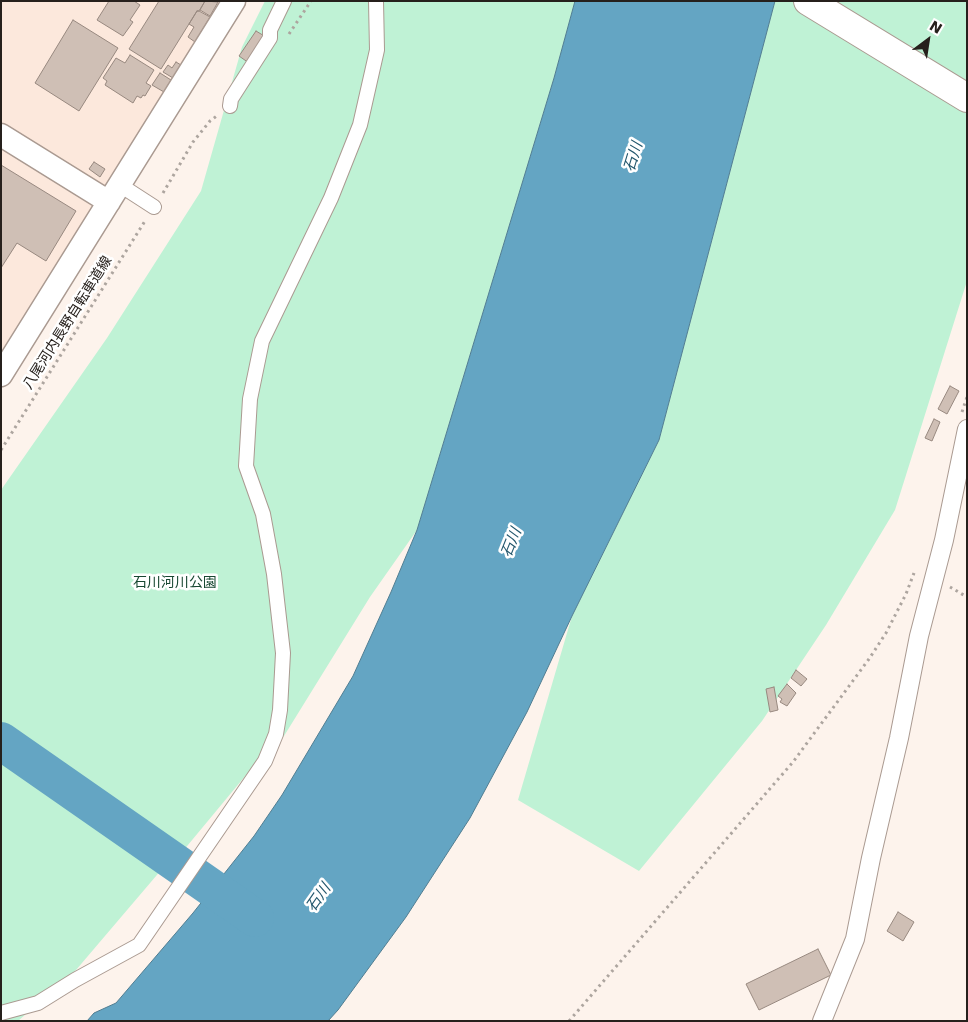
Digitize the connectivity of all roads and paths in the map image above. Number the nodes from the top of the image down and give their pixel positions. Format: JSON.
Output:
{"nodes":[{"id":1,"x":234,"y":1,"type":"edge"},
{"id":2,"x":284,"y":1,"type":"edge"},
{"id":3,"x":376,"y":1,"type":"edge"},
{"id":4,"x":808,"y":1,"type":"edge"},
{"id":5,"x":967,"y":98,"type":"edge"},
{"id":6,"x":230,"y":106,"type":"dead end"},
{"id":7,"x":1,"y":135,"type":"edge"},
{"id":8,"x":115,"y":194,"type":"junction"},
{"id":9,"x":154,"y":208,"type":"joint"},
{"id":10,"x":1,"y":376,"type":"edge"},
{"id":11,"x":967,"y":397,"type":"edge"},
{"id":12,"x":964,"y":421,"type":"edge"},
{"id":13,"x":1,"y":450,"type":"edge"},
{"id":14,"x":916,"y":568,"type":"dead end"},
{"id":15,"x":1,"y":1013,"type":"edge"},
{"id":16,"x":569,"y":1021,"type":"edge"},
{"id":17,"x":822,"y":1021,"type":"edge"}],
"edges":[{"from":1,"to":8,"type":"street"},
{"from":2,"to":6,"type":"street"},
{"from":3,"to":15,"type":"street"},
{"from":4,"to":5,"type":"main road"},
{"from":7,"to":8,"type":"street"},
{"from":8,"to":9,"type":"street"},
{"from":8,"to":10,"type":"street"},
{"from":9,"to":13,"type":"path","name":"八尾河内長野自転車道線"},
{"from":11,"to":12,"type":"path"},
{"from":12,"to":17,"type":"street"},
{"from":14,"to":16,"type":"path"}]}
